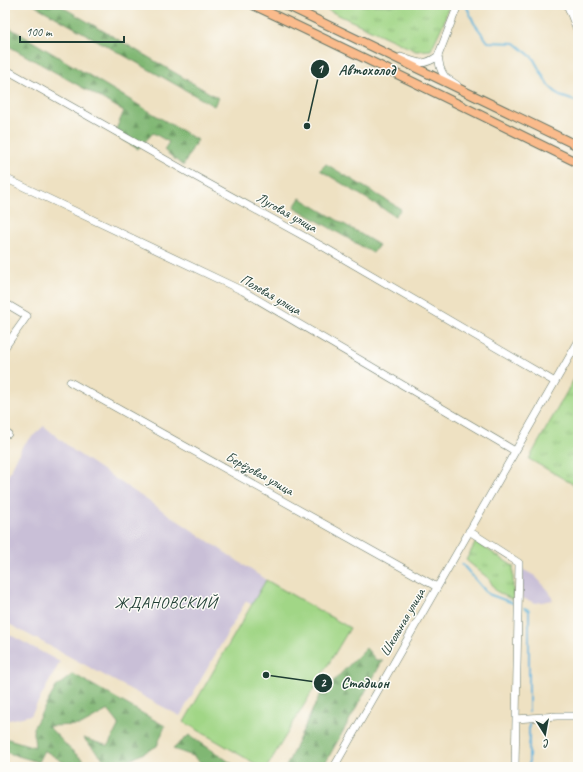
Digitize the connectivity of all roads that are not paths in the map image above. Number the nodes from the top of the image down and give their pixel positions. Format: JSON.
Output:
{"nodes":[{"id":1,"x":253,"y":5,"type":"edge"},
{"id":2,"x":286,"y":5,"type":"edge"},
{"id":3,"x":458,"y":5,"type":"edge"},
{"id":4,"x":578,"y":7,"type":"edge"},
{"id":5,"x":578,"y":32,"type":"edge"},
{"id":6,"x":381,"y":51,"type":"junction"},
{"id":7,"x":438,"y":56,"type":"junction"},
{"id":8,"x":5,"y":69,"type":"edge"},
{"id":9,"x":482,"y":101,"type":"junction"},
{"id":10,"x":578,"y":146,"type":"edge"},
{"id":11,"x":578,"y":163,"type":"edge"},
{"id":12,"x":5,"y":178,"type":"edge"},
{"id":13,"x":5,"y":303,"type":"edge"},
{"id":14,"x":578,"y":342,"type":"edge"},
{"id":15,"x":5,"y":347,"type":"edge"},
{"id":16,"x":70,"y":382,"type":"dead end"},
{"id":17,"x":555,"y":382,"type":"junction"},
{"id":18,"x":515,"y":451,"type":"junction"},
{"id":19,"x":470,"y":531,"type":"junction"},
{"id":20,"x":437,"y":587,"type":"junction"},
{"id":21,"x":578,"y":716,"type":"edge"},
{"id":22,"x":516,"y":719,"type":"junction"},
{"id":23,"x":334,"y":767,"type":"edge"},
{"id":24,"x":515,"y":767,"type":"edge"}],
"edges":[{"from":1,"to":11,"type":"main road"},
{"from":2,"to":6,"type":"main road"},
{"from":3,"to":7,"type":"street"},
{"from":4,"to":5,"type":"street"},
{"from":6,"to":7,"type":"street"},
{"from":6,"to":9,"type":"main road"},
{"from":7,"to":9,"type":"street"},
{"from":8,"to":17,"type":"street","name":"Луговая улица"},
{"from":9,"to":10,"type":"main road"},
{"from":12,"to":18,"type":"street","name":"Полевая улица"},
{"from":13,"to":15,"type":"street"},
{"from":14,"to":17,"type":"street","name":"Школьная улица"},
{"from":16,"to":20,"type":"street","name":"Берёзовая улица"},
{"from":17,"to":18,"type":"street","name":"Школьная улица"},
{"from":18,"to":19,"type":"street","name":"Школьная улица"},
{"from":19,"to":20,"type":"street","name":"Школьная улица"},
{"from":19,"to":22,"type":"street"},
{"from":20,"to":23,"type":"street","name":"Школьная улица"},
{"from":21,"to":22,"type":"street"},
{"from":22,"to":24,"type":"street"}]}
